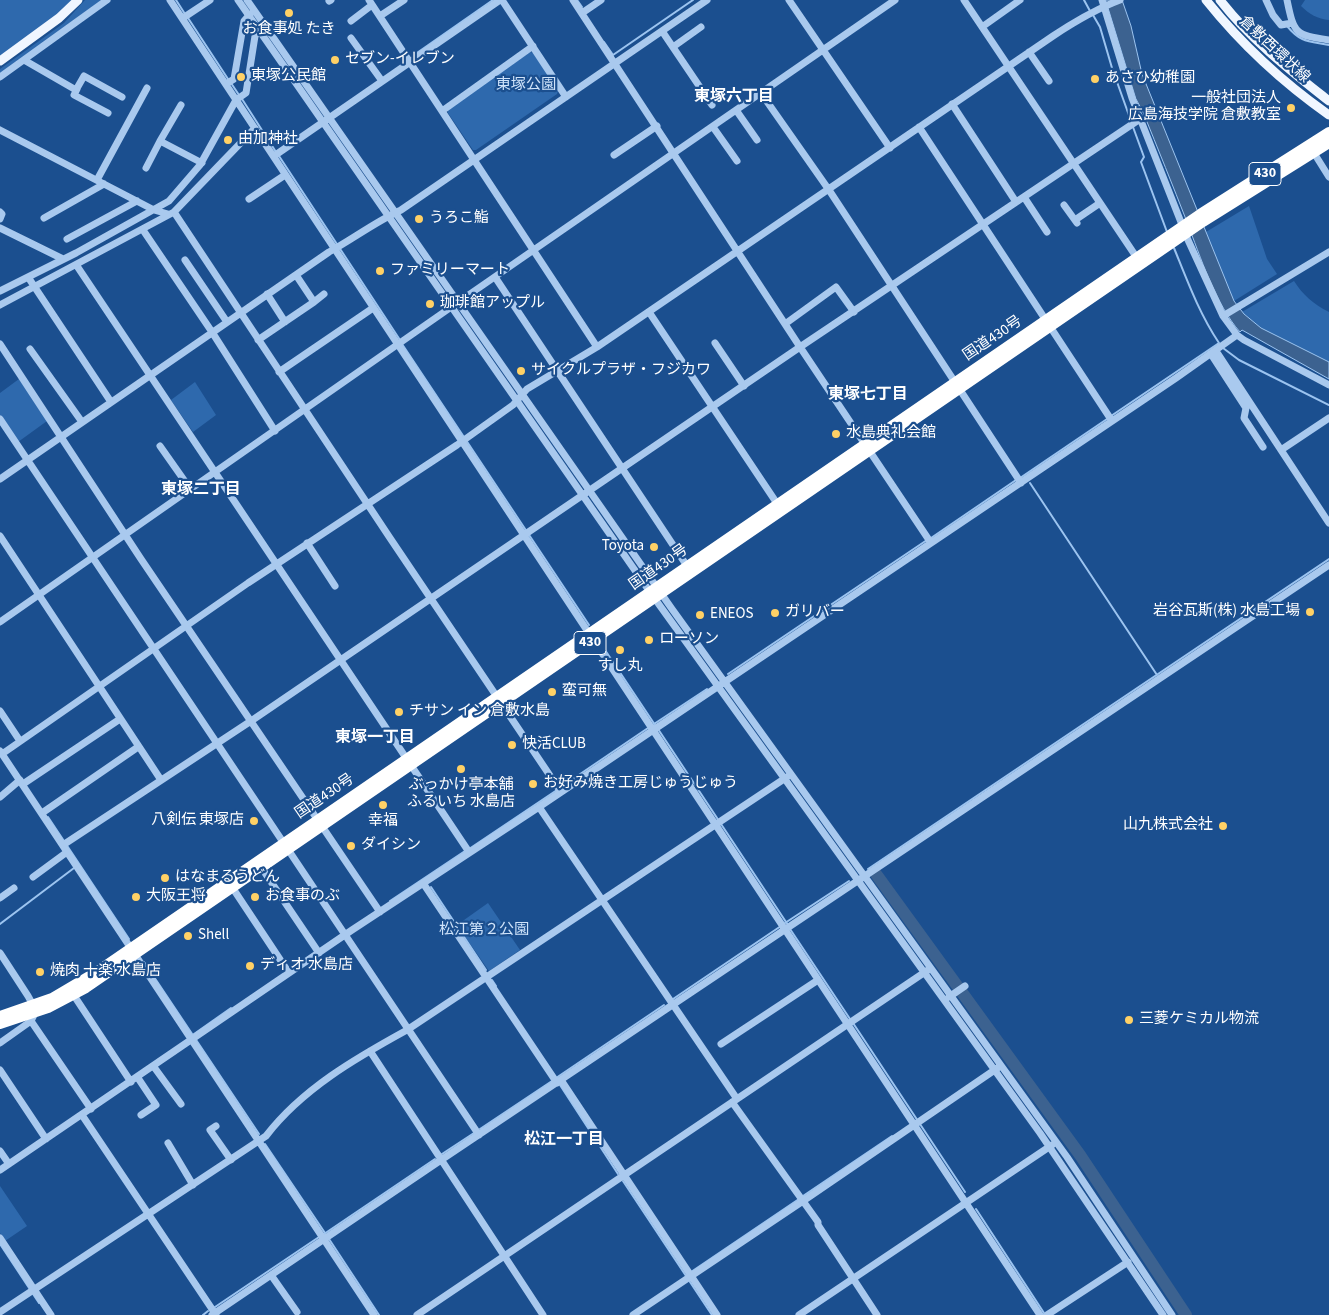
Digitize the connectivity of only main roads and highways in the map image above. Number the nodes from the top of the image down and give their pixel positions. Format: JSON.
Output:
{"nodes":[{"id":1,"x":78,"y":0,"type":"edge"},
{"id":2,"x":1206,"y":0,"type":"edge"},
{"id":3,"x":1220,"y":0,"type":"edge"},
{"id":4,"x":0,"y":61,"type":"edge"},
{"id":5,"x":1329,"y":101,"type":"edge"},
{"id":6,"x":1329,"y":115,"type":"edge"},
{"id":7,"x":1329,"y":132,"type":"edge"},
{"id":8,"x":1329,"y":144,"type":"edge"},
{"id":9,"x":1202,"y":218,"type":"junction"},
{"id":10,"x":1171,"y":240,"type":"junction"},
{"id":11,"x":1047,"y":324,"type":"junction"},
{"id":12,"x":867,"y":448,"type":"junction"},
{"id":13,"x":656,"y":593,"type":"junction"},
{"id":14,"x":33,"y":1013,"type":"junction"},
{"id":15,"x":0,"y":1016,"type":"edge"},
{"id":16,"x":0,"y":1024,"type":"edge"}],
"edges":[{"from":1,"to":4,"type":"main road"},
{"from":2,"to":6,"type":"main road","name":"倉敷西環状線"},
{"from":3,"to":5,"type":"main road","name":"倉敷西環状線"},
{"from":7,"to":9,"type":"highway","name":"国道430号","number":"430"},
{"from":8,"to":9,"type":"highway","name":"国道430号","number":"430"},
{"from":9,"to":10,"type":"highway","name":"国道430号","number":"430"},
{"from":10,"to":11,"type":"highway","name":"国道430号","number":"430"},
{"from":10,"to":11,"type":"highway","name":"国道430号","number":"430"},
{"from":11,"to":12,"type":"highway","name":"国道430号","number":"430"},
{"from":12,"to":13,"type":"highway","name":"国道430号","number":"430"},
{"from":12,"to":13,"type":"highway","name":"国道430号","number":"430"},
{"from":13,"to":14,"type":"highway","name":"国道430号","number":"430"},
{"from":14,"to":15,"type":"highway","name":"国道430号","number":"430"},
{"from":14,"to":16,"type":"highway","name":"国道430号","number":"430"}]}
